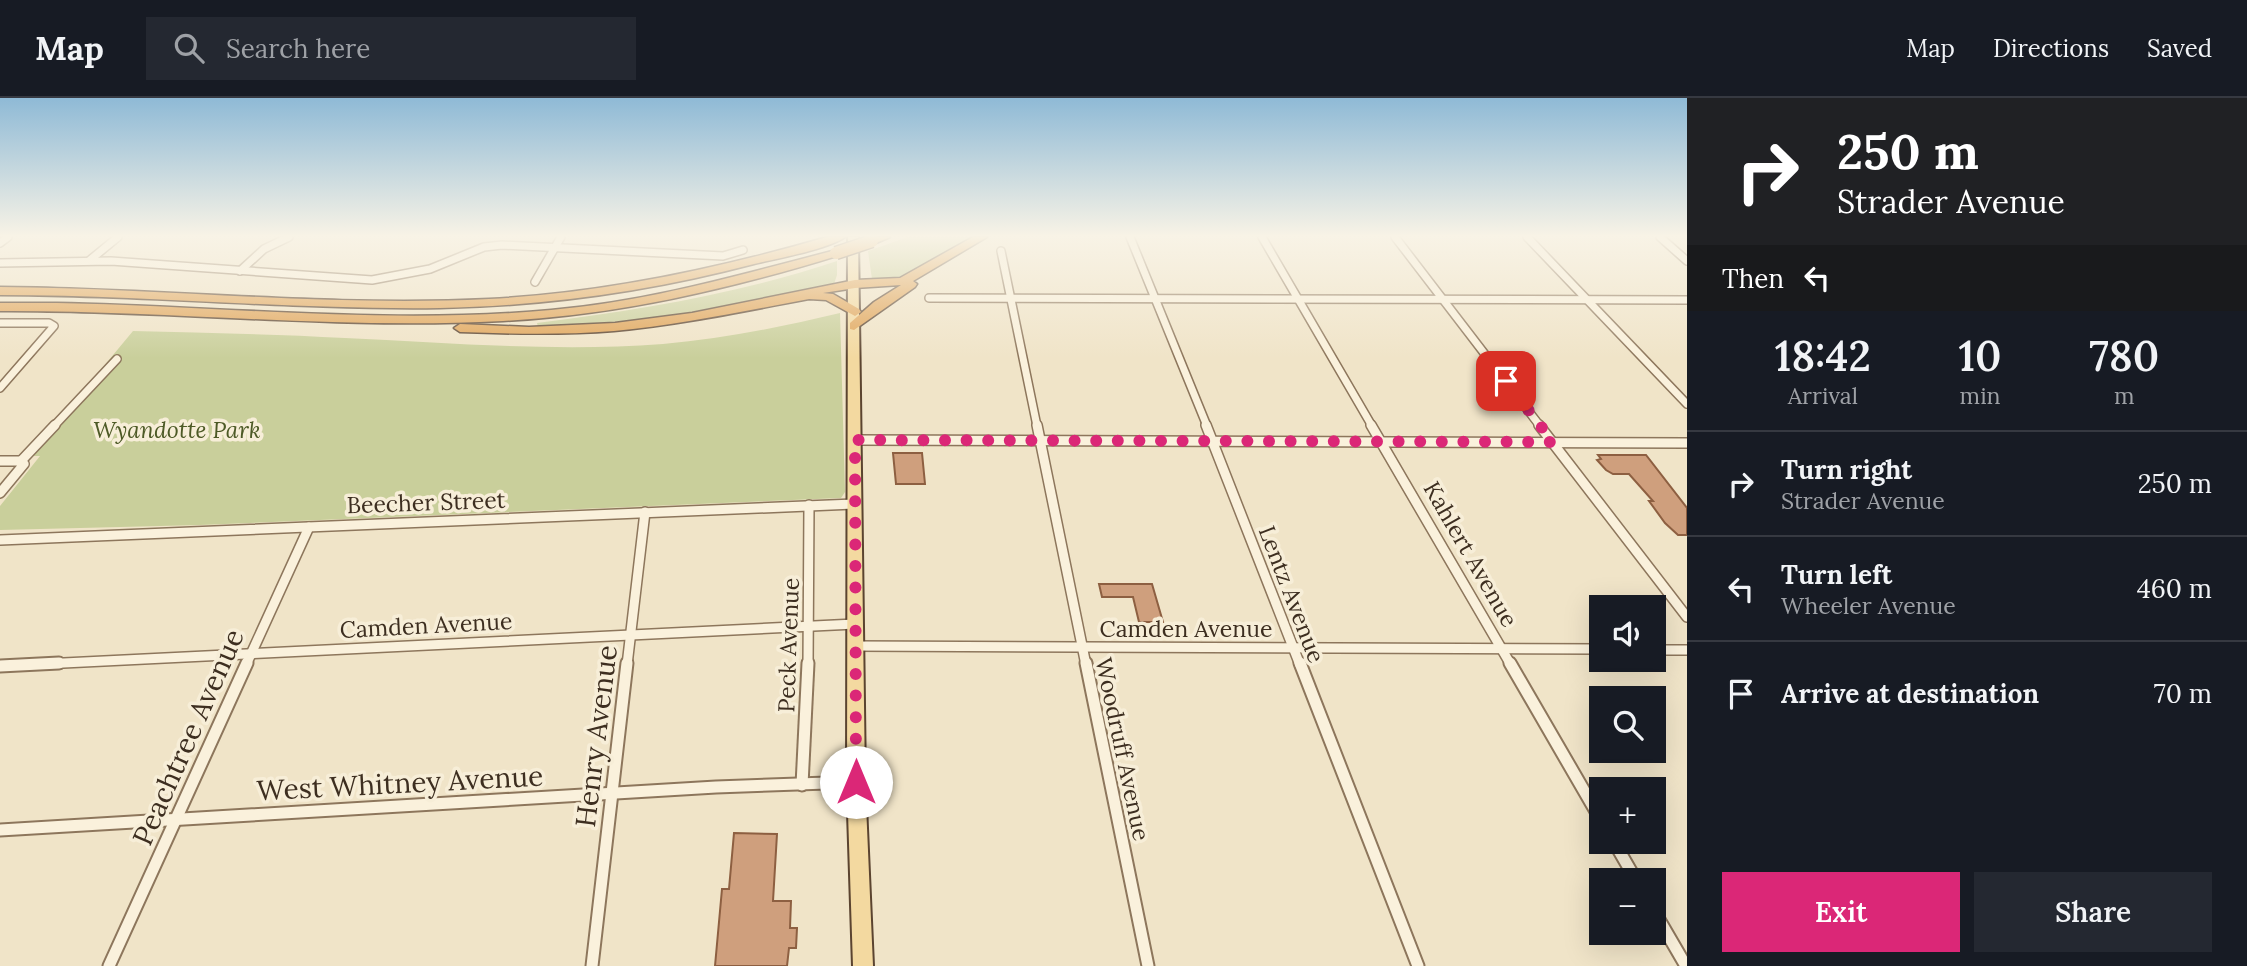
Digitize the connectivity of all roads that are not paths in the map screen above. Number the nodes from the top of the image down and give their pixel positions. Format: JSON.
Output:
{"nodes":[{"id":1,"x":347,"y":278,"type":"edge"},
{"id":2,"x":381,"y":278,"type":"edge"},
{"id":3,"x":538,"y":278,"type":"edge"},
{"id":4,"x":683,"y":278,"type":"edge"},
{"id":5,"x":750,"y":278,"type":"edge"},
{"id":6,"x":855,"y":278,"type":"edge"},
{"id":7,"x":907,"y":278,"type":"edge"},
{"id":8,"x":921,"y":278,"type":"edge"},
{"id":9,"x":1006,"y":278,"type":"edge"},
{"id":10,"x":1146,"y":278,"type":"edge"},
{"id":11,"x":1286,"y":278,"type":"edge"},
{"id":12,"x":1426,"y":278,"type":"edge"},
{"id":13,"x":1566,"y":278,"type":"edge"},
{"id":14,"x":535,"y":282,"type":"dead end"},
{"id":15,"x":855,"y":284,"type":"junction"},
{"id":16,"x":0,"y":291,"type":"edge"},
{"id":17,"x":797,"y":296,"type":"junction"},
{"id":18,"x":929,"y":298,"type":"dead end"},
{"id":19,"x":1010,"y":298,"type":"junction"},
{"id":20,"x":1154,"y":299,"type":"junction"},
{"id":21,"x":1298,"y":299,"type":"junction"},
{"id":22,"x":1443,"y":299,"type":"junction"},
{"id":23,"x":1587,"y":300,"type":"junction"},
{"id":24,"x":1687,"y":300,"type":"edge"},
{"id":25,"x":0,"y":307,"type":"edge"},
{"id":26,"x":402,"y":319,"type":"junction"},
{"id":27,"x":854,"y":319,"type":"junction"},
{"id":28,"x":0,"y":323,"type":"edge"},
{"id":29,"x":117,"y":359,"type":"dead end"},
{"id":30,"x":0,"y":388,"type":"edge"},
{"id":31,"x":1687,"y":404,"type":"edge"},
{"id":32,"x":855,"y":440,"type":"junction"},
{"id":33,"x":1039,"y":440,"type":"junction"},
{"id":34,"x":1213,"y":442,"type":"junction"},
{"id":35,"x":1381,"y":442,"type":"junction"},
{"id":36,"x":1553,"y":442,"type":"junction"},
{"id":37,"x":1687,"y":443,"type":"edge"},
{"id":38,"x":0,"y":461,"type":"edge"},
{"id":39,"x":22,"y":462,"type":"junction"},
{"id":40,"x":0,"y":494,"type":"edge"},
{"id":41,"x":854,"y":504,"type":"junction"},
{"id":42,"x":809,"y":505,"type":"junction"},
{"id":43,"x":645,"y":512,"type":"junction"},
{"id":44,"x":309,"y":527,"type":"junction"},
{"id":45,"x":0,"y":540,"type":"edge"},
{"id":46,"x":1687,"y":617,"type":"edge"},
{"id":47,"x":855,"y":624,"type":"junction"},
{"id":48,"x":810,"y":626,"type":"junction"},
{"id":49,"x":631,"y":635,"type":"junction"},
{"id":50,"x":855,"y":646,"type":"junction"},
{"id":51,"x":1082,"y":647,"type":"junction"},
{"id":52,"x":1292,"y":648,"type":"junction"},
{"id":53,"x":1503,"y":649,"type":"junction"},
{"id":54,"x":1589,"y":649,"type":"edge"},
{"id":55,"x":1666,"y":650,"type":"edge"},
{"id":56,"x":1687,"y":650,"type":"edge"},
{"id":57,"x":251,"y":653,"type":"junction"},
{"id":58,"x":0,"y":666,"type":"edge"},
{"id":59,"x":856,"y":782,"type":"junction"},
{"id":60,"x":802,"y":785,"type":"junction"},
{"id":61,"x":612,"y":795,"type":"junction"},
{"id":62,"x":1589,"y":799,"type":"edge"},
{"id":63,"x":175,"y":820,"type":"junction"},
{"id":64,"x":0,"y":830,"type":"edge"},
{"id":65,"x":1666,"y":932,"type":"edge"},
{"id":66,"x":109,"y":966,"type":"edge"},
{"id":67,"x":592,"y":966,"type":"edge"},
{"id":68,"x":863,"y":966,"type":"edge"},
{"id":69,"x":1148,"y":966,"type":"edge"},
{"id":70,"x":1418,"y":966,"type":"edge"},
{"id":71,"x":1686,"y":966,"type":"edge"}],
"edges":[{"from":1,"to":2,"type":"street"},
{"from":3,"to":14,"type":"street"},
{"from":4,"to":16,"type":"highway"},
{"from":5,"to":26,"type":"highway","bridge":true},
{"from":6,"to":15,"type":"main road"},
{"from":7,"to":15,"type":"highway"},
{"from":8,"to":27,"type":"highway"},
{"from":9,"to":19,"type":"street","name":"Woodruff Avenue"},
{"from":10,"to":20,"type":"street","name":"Lentz Avenue"},
{"from":11,"to":21,"type":"street","name":"Kahlert Avenue"},
{"from":12,"to":22,"type":"street"},
{"from":13,"to":23,"type":"street"},
{"from":15,"to":17,"type":"highway"},
{"from":15,"to":27,"type":"main road"},
{"from":17,"to":26,"type":"highway"},
{"from":17,"to":27,"type":"highway"},
{"from":18,"to":19,"type":"street"},
{"from":19,"to":20,"type":"street"},
{"from":19,"to":33,"type":"street","name":"Woodruff Avenue"},
{"from":20,"to":21,"type":"street"},
{"from":20,"to":34,"type":"street","name":"Lentz Avenue"},
{"from":21,"to":22,"type":"street"},
{"from":21,"to":35,"type":"street","name":"Kahlert Avenue"},
{"from":22,"to":23,"type":"street"},
{"from":22,"to":36,"type":"street"},
{"from":23,"to":24,"type":"street"},
{"from":23,"to":31,"type":"street"},
{"from":25,"to":26,"type":"highway"},
{"from":27,"to":32,"type":"main road"},
{"from":28,"to":30,"type":"street"},
{"from":29,"to":39,"type":"street"},
{"from":32,"to":33,"type":"street"},
{"from":32,"to":41,"type":"main road"},
{"from":33,"to":34,"type":"street"},
{"from":33,"to":51,"type":"street","name":"Woodruff Avenue"},
{"from":34,"to":35,"type":"street"},
{"from":34,"to":52,"type":"street","name":"Lentz Avenue"},
{"from":35,"to":36,"type":"street"},
{"from":35,"to":53,"type":"street","name":"Kahlert Avenue"},
{"from":36,"to":37,"type":"street"},
{"from":36,"to":46,"type":"street"},
{"from":38,"to":39,"type":"street"},
{"from":39,"to":40,"type":"street"},
{"from":41,"to":42,"type":"street","name":"Beecher Street"},
{"from":41,"to":47,"type":"main road"},
{"from":42,"to":43,"type":"street","name":"Beecher Street"},
{"from":42,"to":48,"type":"street","name":"Peck Avenue"},
{"from":43,"to":44,"type":"street","name":"Beecher Street"},
{"from":43,"to":49,"type":"street","name":"Henry Avenue"},
{"from":44,"to":45,"type":"street","name":"Beecher Street"},
{"from":44,"to":57,"type":"street","name":"Peachtree Avenue"},
{"from":47,"to":48,"type":"street","name":"Camden Avenue"},
{"from":47,"to":50,"type":"main road"},
{"from":48,"to":49,"type":"street","name":"Camden Avenue"},
{"from":48,"to":60,"type":"street","name":"Peck Avenue"},
{"from":49,"to":57,"type":"street","name":"Camden Avenue"},
{"from":49,"to":61,"type":"street","name":"Henry Avenue"},
{"from":50,"to":51,"type":"street","name":"Camden Avenue"},
{"from":50,"to":59,"type":"main road"},
{"from":51,"to":52,"type":"street","name":"Camden Avenue"},
{"from":51,"to":69,"type":"street","name":"Woodruff Avenue"},
{"from":52,"to":53,"type":"street","name":"Camden Avenue"},
{"from":52,"to":70,"type":"street","name":"Lentz Avenue"},
{"from":53,"to":54,"type":"street","name":"Camden Avenue"},
{"from":53,"to":62,"type":"street","name":"Kahlert Avenue"},
{"from":55,"to":56,"type":"street"},
{"from":57,"to":58,"type":"street","name":"Camden Avenue"},
{"from":57,"to":63,"type":"street","name":"Peachtree Avenue"},
{"from":59,"to":60,"type":"street","name":"West Whitney Avenue"},
{"from":59,"to":68,"type":"main road"},
{"from":60,"to":61,"type":"street","name":"West Whitney Avenue"},
{"from":61,"to":63,"type":"street","name":"West Whitney Avenue"},
{"from":61,"to":67,"type":"street","name":"Henry Avenue"},
{"from":63,"to":64,"type":"street","name":"West Whitney Avenue"},
{"from":63,"to":66,"type":"street","name":"Peachtree Avenue"},
{"from":65,"to":71,"type":"street"}]}
